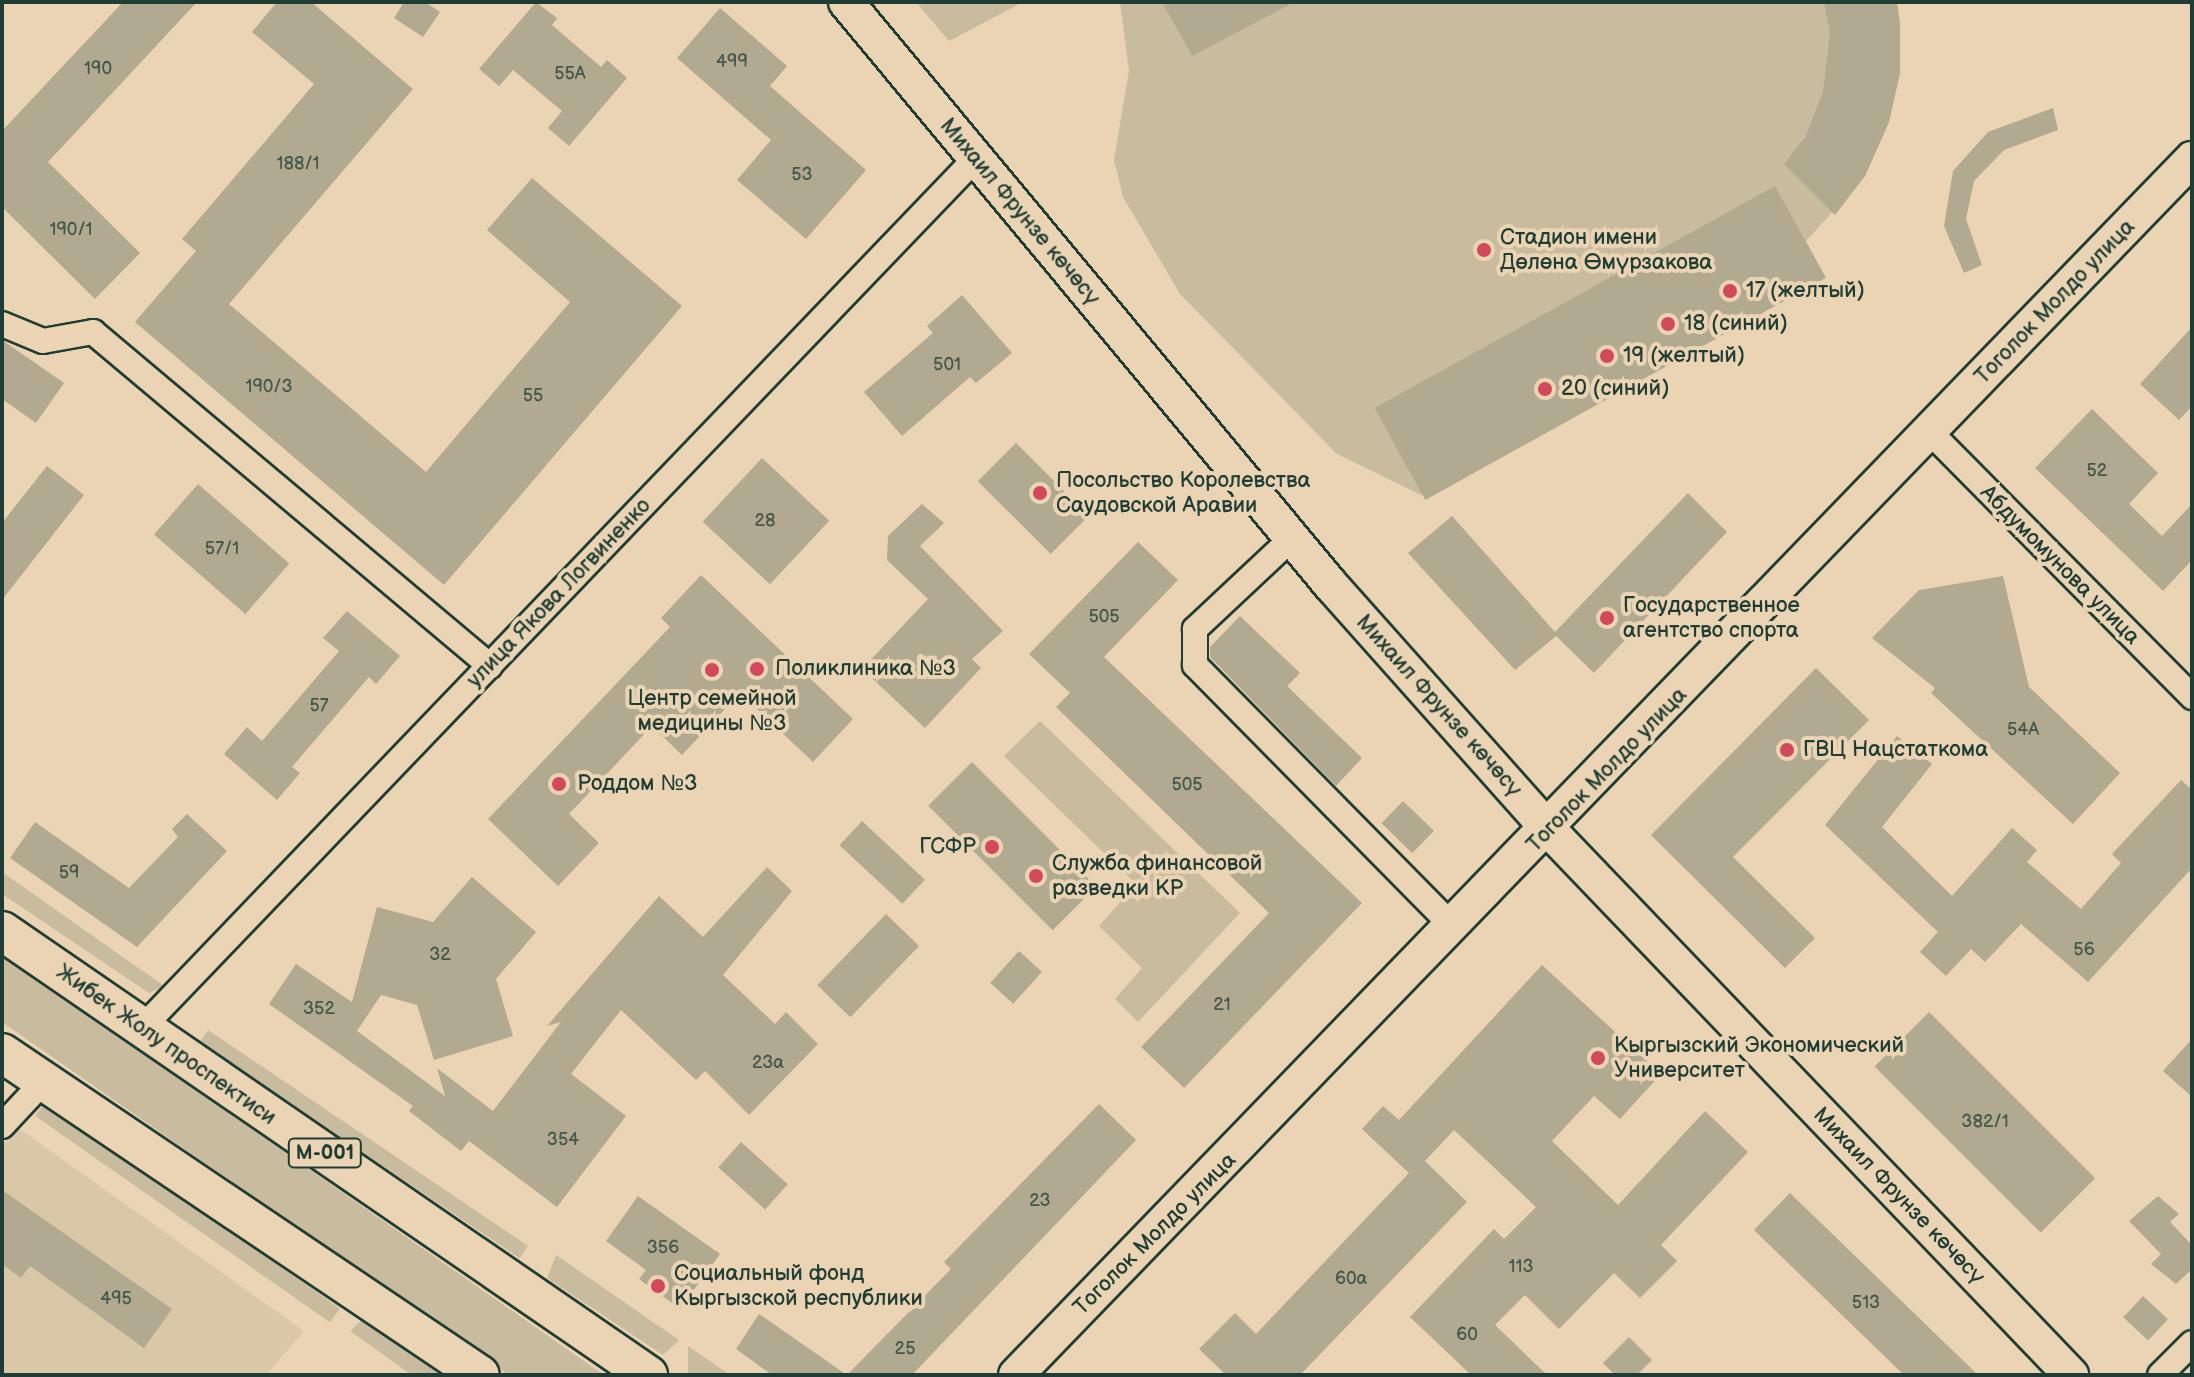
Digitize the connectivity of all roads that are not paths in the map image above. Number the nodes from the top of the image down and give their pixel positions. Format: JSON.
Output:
{"nodes":[{"id":1,"x":846,"y":2,"type":"edge"},
{"id":2,"x":976,"y":158,"type":"junction"},
{"id":3,"x":2192,"y":159,"type":"edge"},
{"id":4,"x":2,"y":324,"type":"edge"},
{"id":5,"x":1930,"y":432,"type":"junction"},
{"id":6,"x":1291,"y":539,"type":"junction"},
{"id":7,"x":490,"y":666,"type":"junction"},
{"id":8,"x":2192,"y":697,"type":"edge"},
{"id":9,"x":1549,"y":830,"type":"junction"},
{"id":10,"x":1454,"y":928,"type":"junction"},
{"id":11,"x":2,"y":931,"type":"edge"},
{"id":12,"x":142,"y":1028,"type":"junction"},
{"id":13,"x":2,"y":1053,"type":"edge"},
{"id":14,"x":43,"y":1082,"type":"junction"},
{"id":15,"x":2,"y":1126,"type":"edge"},
{"id":16,"x":2192,"y":1343,"type":"edge"},
{"id":17,"x":480,"y":1375,"type":"edge"},
{"id":18,"x":648,"y":1375,"type":"edge"},
{"id":19,"x":1016,"y":1375,"type":"edge"},
{"id":20,"x":2071,"y":1375,"type":"edge"},
{"id":21,"x":2160,"y":1375,"type":"edge"}],
"edges":[{"from":1,"to":2,"type":"main road","name":"Михаил Фрунзе көчөсү"},
{"from":2,"to":6,"type":"main road","name":"Михаил Фрунзе көчөсү"},
{"from":2,"to":7,"type":"street","name":"улица Якова Логвиненко"},
{"from":3,"to":5,"type":"main road","name":"Тоголок Молдо улица"},
{"from":4,"to":7,"type":"street"},
{"from":5,"to":8,"type":"street","name":"Абдумомунова улица"},
{"from":5,"to":9,"type":"main road","name":"Тоголок Молдо улица"},
{"from":6,"to":9,"type":"main road","name":"Михаил Фрунзе көчөсү"},
{"from":6,"to":10,"type":"street"},
{"from":7,"to":12,"type":"street","name":"улица Якова Логвиненко"},
{"from":9,"to":10,"type":"main road","name":"Тоголок Молдо улица"},
{"from":9,"to":20,"type":"main road","name":"Михаил Фрунзе көчөсү"},
{"from":10,"to":19,"type":"main road","name":"Тоголок Молдо улица"},
{"from":11,"to":12,"type":"main road","name":"Жибек Жолу проспектиси","number":"М-001"},
{"from":12,"to":18,"type":"main road","name":"Жибек Жолу проспектиси","number":"М-001"},
{"from":13,"to":14,"type":"main road"},
{"from":14,"to":15,"type":"street"},
{"from":14,"to":17,"type":"main road"},
{"from":16,"to":21,"type":"street"}]}
